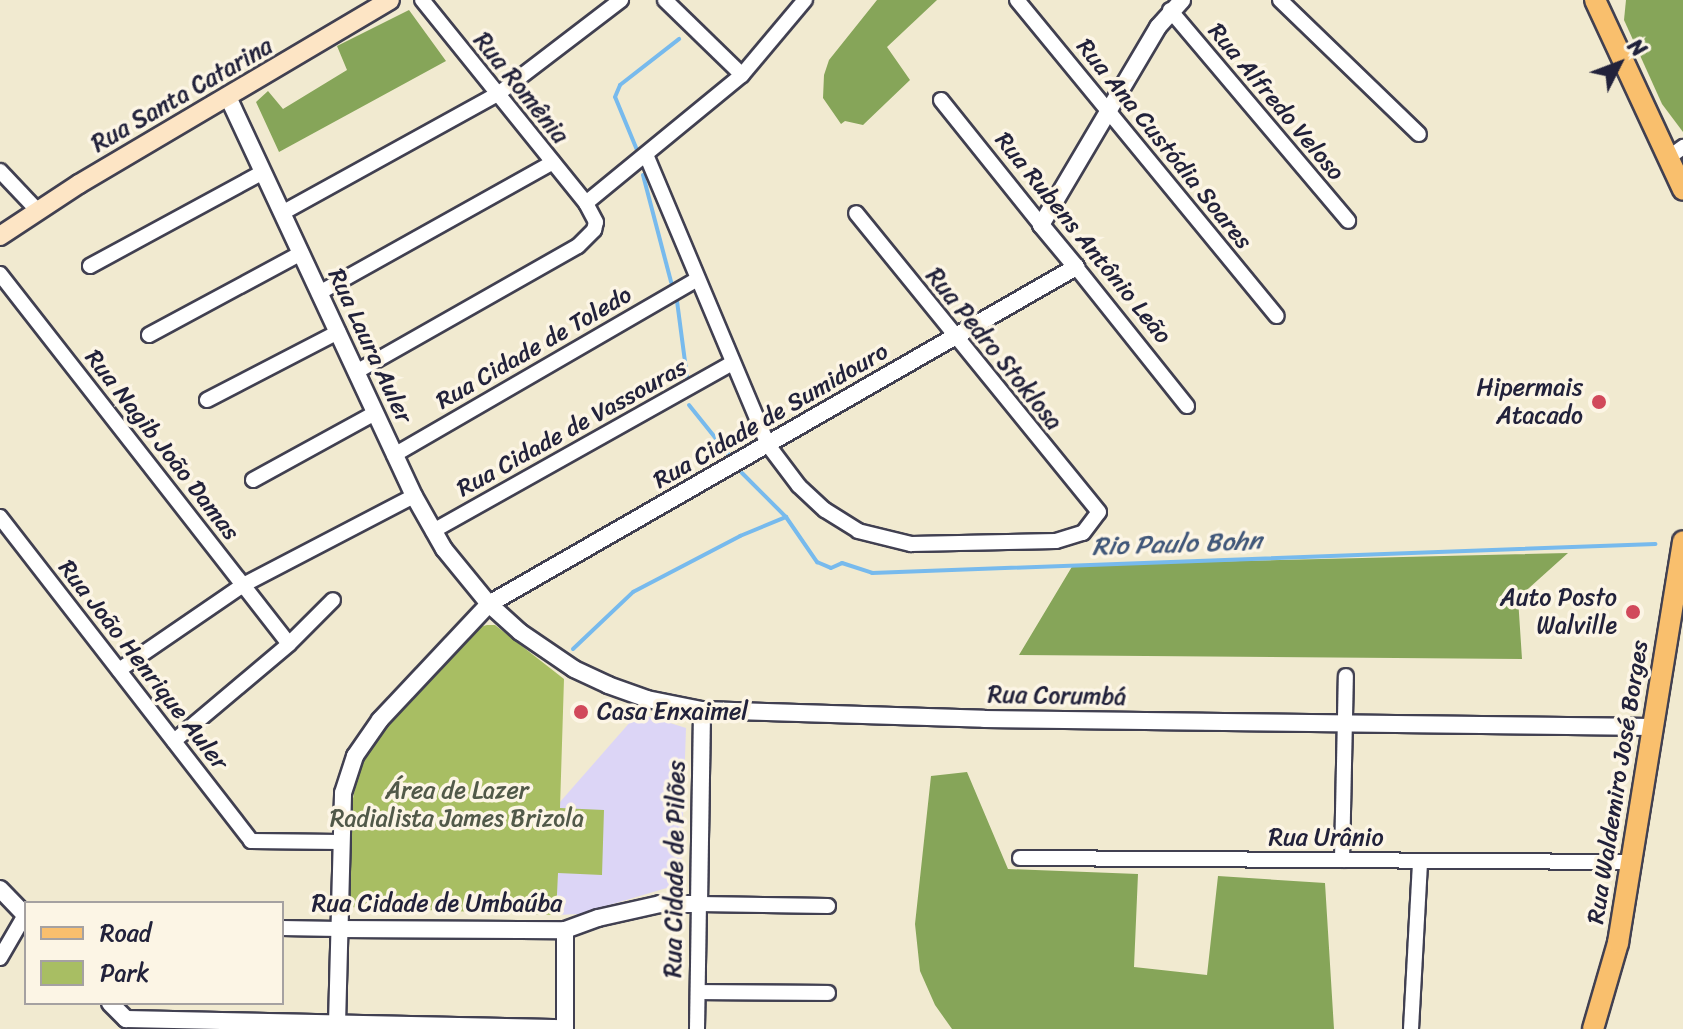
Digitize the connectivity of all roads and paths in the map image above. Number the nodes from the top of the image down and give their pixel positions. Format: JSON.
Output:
{"nodes":[{"id":1,"x":390,"y":0,"type":"edge"},
{"id":2,"x":422,"y":0,"type":"edge"},
{"id":3,"x":621,"y":0,"type":"edge"},
{"id":4,"x":665,"y":0,"type":"edge"},
{"id":5,"x":805,"y":0,"type":"edge"},
{"id":6,"x":1017,"y":0,"type":"edge"},
{"id":7,"x":1280,"y":0,"type":"edge"},
{"id":8,"x":1595,"y":0,"type":"edge"},
{"id":9,"x":1176,"y":5,"type":"edge"},
{"id":10,"x":742,"y":75,"type":"junction"},
{"id":11,"x":498,"y":94,"type":"junction"},
{"id":12,"x":228,"y":97,"type":"junction"},
{"id":13,"x":941,"y":100,"type":"dead end"},
{"id":14,"x":1109,"y":112,"type":"junction"},
{"id":15,"x":1419,"y":134,"type":"dead end"},
{"id":16,"x":1676,"y":152,"type":"edge"},
{"id":17,"x":647,"y":157,"type":"junction"},
{"id":18,"x":553,"y":162,"type":"junction"},
{"id":19,"x":0,"y":171,"type":"edge"},
{"id":20,"x":263,"y":172,"type":"junction"},
{"id":21,"x":1683,"y":190,"type":"edge"},
{"id":22,"x":586,"y":203,"type":"junction"},
{"id":23,"x":37,"y":210,"type":"junction"},
{"id":24,"x":282,"y":213,"type":"junction"},
{"id":25,"x":856,"y":213,"type":"dead end"},
{"id":26,"x":1348,"y":221,"type":"dead end"},
{"id":27,"x":1041,"y":225,"type":"junction"},
{"id":28,"x":0,"y":236,"type":"edge"},
{"id":29,"x":301,"y":253,"type":"junction"},
{"id":30,"x":90,"y":266,"type":"dead end"},
{"id":31,"x":1076,"y":267,"type":"junction"},
{"id":32,"x":0,"y":274,"type":"edge"},
{"id":33,"x":696,"y":280,"type":"junction"},
{"id":34,"x":319,"y":293,"type":"junction"},
{"id":35,"x":1277,"y":316,"type":"dead end"},
{"id":36,"x":338,"y":332,"type":"junction"},
{"id":37,"x":149,"y":335,"type":"dead end"},
{"id":38,"x":957,"y":337,"type":"junction"},
{"id":39,"x":732,"y":363,"type":"junction"},
{"id":40,"x":356,"y":372,"type":"junction"},
{"id":41,"x":207,"y":400,"type":"dead end"},
{"id":42,"x":1187,"y":406,"type":"dead end"},
{"id":43,"x":375,"y":413,"type":"junction"},
{"id":44,"x":768,"y":445,"type":"junction"},
{"id":45,"x":394,"y":455,"type":"junction"},
{"id":46,"x":253,"y":480,"type":"dead end"},
{"id":47,"x":414,"y":496,"type":"junction"},
{"id":48,"x":0,"y":517,"type":"edge"},
{"id":49,"x":433,"y":531,"type":"junction"},
{"id":50,"x":1683,"y":541,"type":"edge"},
{"id":51,"x":243,"y":585,"type":"junction"},
{"id":52,"x":333,"y":600,"type":"dead end"},
{"id":53,"x":489,"y":604,"type":"junction"},
{"id":54,"x":289,"y":644,"type":"junction"},
{"id":55,"x":119,"y":670,"type":"junction"},
{"id":56,"x":1346,"y":676,"type":"dead end"},
{"id":57,"x":702,"y":710,"type":"junction"},
{"id":58,"x":1345,"y":724,"type":"junction"},
{"id":59,"x":1653,"y":727,"type":"junction"},
{"id":60,"x":174,"y":741,"type":"junction"},
{"id":61,"x":340,"y":842,"type":"junction"},
{"id":62,"x":1020,"y":858,"type":"dead end"},
{"id":63,"x":1342,"y":860,"type":"junction"},
{"id":64,"x":1420,"y":861,"type":"junction"},
{"id":65,"x":1631,"y":862,"type":"junction"},
{"id":66,"x":0,"y":889,"type":"edge"},
{"id":67,"x":699,"y":904,"type":"junction"},
{"id":68,"x":828,"y":906,"type":"dead end"},
{"id":69,"x":24,"y":914,"type":"edge"},
{"id":70,"x":24,"y":919,"type":"edge"},
{"id":71,"x":284,"y":928,"type":"edge"},
{"id":72,"x":339,"y":929,"type":"junction"},
{"id":73,"x":565,"y":930,"type":"junction"},
{"id":74,"x":0,"y":958,"type":"edge"},
{"id":75,"x":698,"y":992,"type":"junction"},
{"id":76,"x":828,"y":993,"type":"dead end"},
{"id":77,"x":111,"y":1005,"type":"edge"},
{"id":78,"x":123,"y":1024,"type":"edge"},
{"id":79,"x":337,"y":1024,"type":"junction"},
{"id":80,"x":417,"y":1027,"type":"edge"},
{"id":81,"x":565,"y":1029,"type":"edge"},
{"id":82,"x":697,"y":1029,"type":"edge"},
{"id":83,"x":1411,"y":1029,"type":"edge"},
{"id":84,"x":1593,"y":1029,"type":"edge"}],
"edges":[{"from":1,"to":12,"type":"main road","name":"Rua Santa Catarina"},
{"from":2,"to":11,"type":"street","name":"Rua Romênia"},
{"from":3,"to":11,"type":"street"},
{"from":4,"to":10,"type":"street"},
{"from":5,"to":10,"type":"street"},
{"from":6,"to":14,"type":"street","name":"Rua Ana Custódia Soares"},
{"from":7,"to":15,"type":"street"},
{"from":8,"to":16,"type":"main road"},
{"from":9,"to":14,"type":"street"},
{"from":9,"to":26,"type":"street","name":"Rua Alfredo Veloso"},
{"from":10,"to":17,"type":"street"},
{"from":11,"to":18,"type":"street","name":"Rua Romênia"},
{"from":11,"to":24,"type":"street"},
{"from":12,"to":20,"type":"street","name":"Rua Laura Auler"},
{"from":12,"to":23,"type":"main road","name":"Rua Santa Catarina"},
{"from":13,"to":27,"type":"street","name":"Rua Rubens Antônio Leão"},
{"from":14,"to":27,"type":"street"},
{"from":14,"to":35,"type":"street","name":"Rua Ana Custódia Soares"},
{"from":16,"to":21,"type":"main road"},
{"from":17,"to":22,"type":"street"},
{"from":17,"to":33,"type":"street"},
{"from":18,"to":22,"type":"street","name":"Rua Romênia"},
{"from":18,"to":34,"type":"street"},
{"from":19,"to":23,"type":"street"},
{"from":20,"to":24,"type":"street","name":"Rua Laura Auler"},
{"from":20,"to":30,"type":"street"},
{"from":22,"to":40,"type":"street"},
{"from":23,"to":28,"type":"main road","name":"Rua Santa Catarina"},
{"from":24,"to":29,"type":"street","name":"Rua Laura Auler"},
{"from":25,"to":38,"type":"street","name":"Rua Pedro Stoklosa"},
{"from":27,"to":31,"type":"street","name":"Rua Rubens Antônio Leão"},
{"from":29,"to":34,"type":"street","name":"Rua Laura Auler"},
{"from":29,"to":37,"type":"street"},
{"from":31,"to":38,"type":"street","name":"Rua Cidade de Sumidouro"},
{"from":31,"to":42,"type":"street","name":"Rua Rubens Antônio Leão"},
{"from":32,"to":51,"type":"street","name":"Rua Nagib João Damas"},
{"from":33,"to":39,"type":"street"},
{"from":33,"to":45,"type":"street","name":"Rua Cidade de Toledo"},
{"from":34,"to":36,"type":"street","name":"Rua Laura Auler"},
{"from":36,"to":40,"type":"street","name":"Rua Laura Auler"},
{"from":36,"to":41,"type":"street"},
{"from":38,"to":44,"type":"street","name":"Rua Cidade de Sumidouro"},
{"from":38,"to":44,"type":"street","name":"Rua Pedro Stoklosa"},
{"from":39,"to":44,"type":"street"},
{"from":39,"to":49,"type":"street","name":"Rua Cidade de Vassouras"},
{"from":40,"to":43,"type":"street","name":"Rua Laura Auler"},
{"from":43,"to":45,"type":"street","name":"Rua Laura Auler"},
{"from":43,"to":46,"type":"street"},
{"from":44,"to":53,"type":"street","name":"Rua Cidade de Sumidouro"},
{"from":45,"to":47,"type":"street","name":"Rua Laura Auler"},
{"from":47,"to":49,"type":"street","name":"Rua Laura Auler"},
{"from":47,"to":51,"type":"street"},
{"from":48,"to":55,"type":"street","name":"Rua João Henrique Auler"},
{"from":49,"to":53,"type":"street","name":"Rua Laura Auler"},
{"from":50,"to":59,"type":"main road","name":"Rua Waldemiro José Borges"},
{"from":51,"to":54,"type":"street","name":"Rua Nagib João Damas"},
{"from":51,"to":55,"type":"street"},
{"from":52,"to":54,"type":"street"},
{"from":53,"to":57,"type":"street","name":"Rua Corumbá"},
{"from":53,"to":61,"type":"street","name":"Rua Cidade de Sumidouro"},
{"from":54,"to":60,"type":"street"},
{"from":55,"to":60,"type":"street","name":"Rua João Henrique Auler"},
{"from":56,"to":58,"type":"street"},
{"from":57,"to":58,"type":"street","name":"Rua Corumbá"},
{"from":57,"to":67,"type":"street","name":"Rua Cidade de Pilões"},
{"from":58,"to":59,"type":"street","name":"Rua Corumbá"},
{"from":58,"to":63,"type":"street"},
{"from":59,"to":65,"type":"main road","name":"Rua Waldemiro José Borges"},
{"from":60,"to":61,"type":"street","name":"Rua João Henrique Auler"},
{"from":61,"to":72,"type":"street","name":"Rua Cidade de Sumidouro"},
{"from":62,"to":63,"type":"street","name":"Rua Urânio"},
{"from":63,"to":64,"type":"street","name":"Rua Urânio"},
{"from":64,"to":65,"type":"street","name":"Rua Urânio"},
{"from":64,"to":83,"type":"street"},
{"from":65,"to":84,"type":"main road","name":"Rua Waldemiro José Borges"},
{"from":66,"to":69,"type":"street"},
{"from":67,"to":68,"type":"street","name":"Rua Cidade de Umbaúba"},
{"from":67,"to":73,"type":"street","name":"Rua Cidade de Umbaúba"},
{"from":67,"to":75,"type":"street","name":"Rua Cidade de Pilões"},
{"from":70,"to":74,"type":"street"},
{"from":71,"to":72,"type":"street","name":"Rua Cidade de Umbaúba"},
{"from":72,"to":73,"type":"street","name":"Rua Cidade de Umbaúba"},
{"from":72,"to":79,"type":"street","name":"Rua Cidade de Sumidouro"},
{"from":73,"to":81,"type":"street"},
{"from":75,"to":76,"type":"street"},
{"from":75,"to":82,"type":"street","name":"Rua Cidade de Pilões"},
{"from":77,"to":78,"type":"street"},
{"from":78,"to":79,"type":"street"},
{"from":79,"to":80,"type":"street"},
{"from":80,"to":81,"type":"street"}]}
